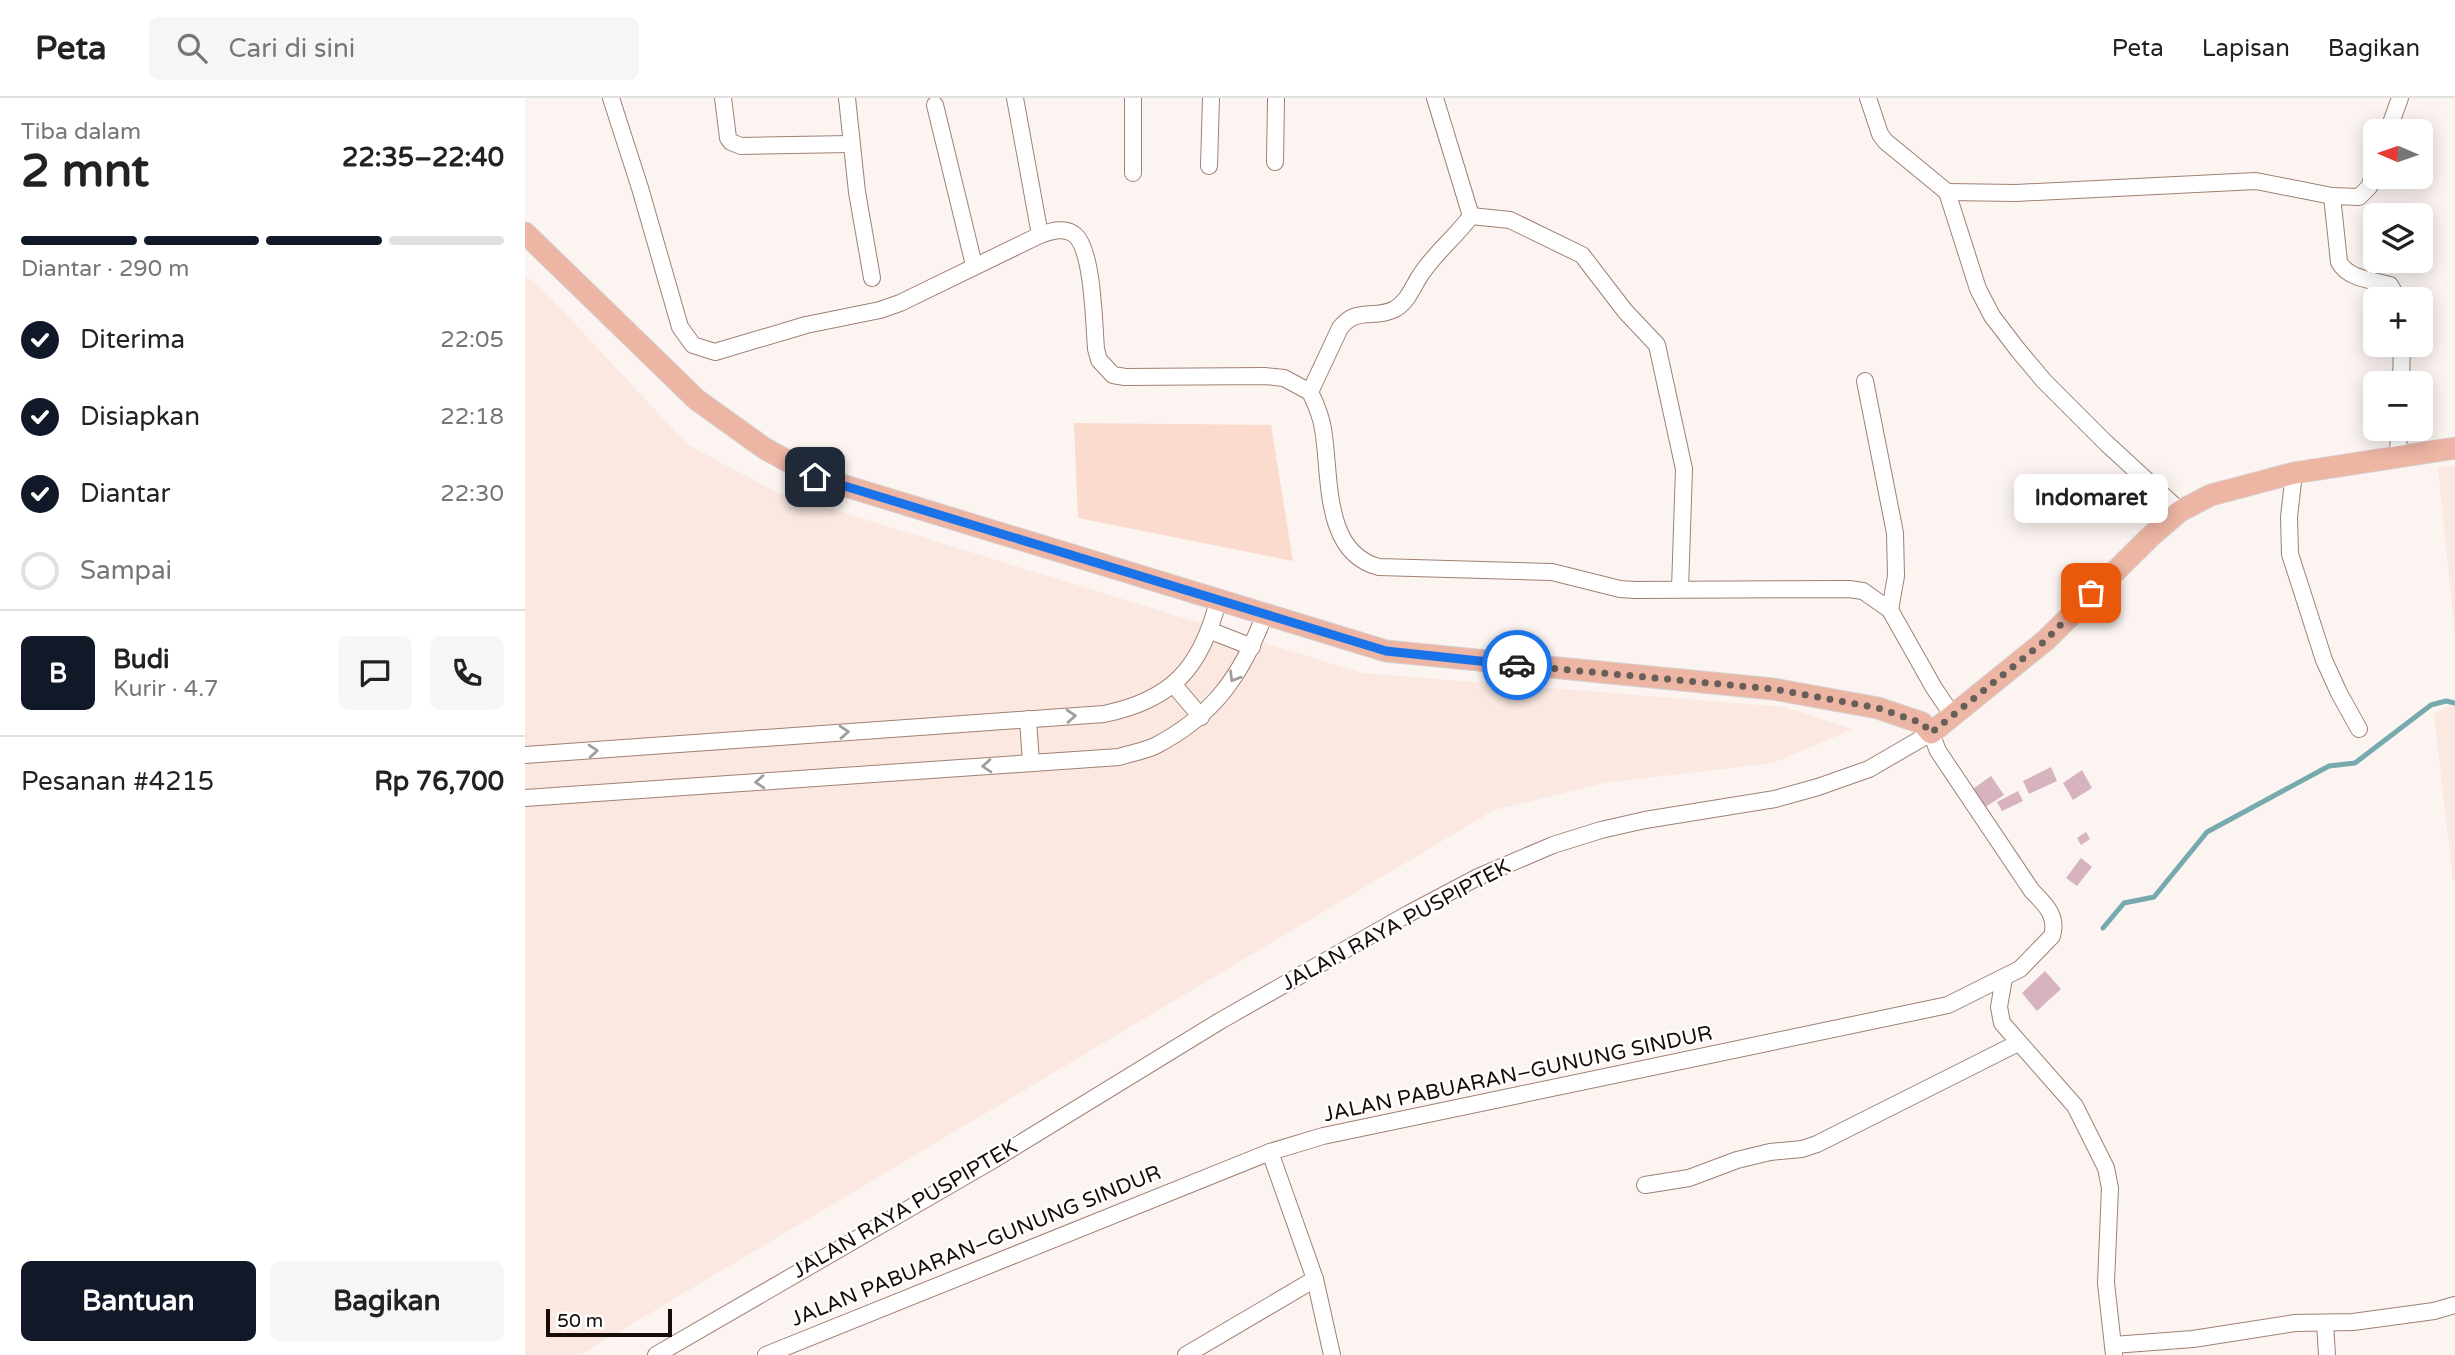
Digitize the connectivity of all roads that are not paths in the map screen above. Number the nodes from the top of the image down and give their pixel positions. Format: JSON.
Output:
{"nodes":[{"id":1,"x":611,"y":98,"type":"edge"},
{"id":2,"x":723,"y":98,"type":"edge"},
{"id":3,"x":847,"y":98,"type":"edge"},
{"id":4,"x":1015,"y":98,"type":"edge"},
{"id":5,"x":1133,"y":98,"type":"edge"},
{"id":6,"x":1211,"y":98,"type":"edge"},
{"id":7,"x":1276,"y":98,"type":"edge"},
{"id":8,"x":1435,"y":98,"type":"edge"},
{"id":9,"x":1868,"y":98,"type":"edge"},
{"id":10,"x":2400,"y":98,"type":"edge"},
{"id":11,"x":935,"y":104,"type":"dead end"},
{"id":12,"x":2392,"y":119,"type":"edge"},
{"id":13,"x":851,"y":144,"type":"junction"},
{"id":14,"x":1275,"y":162,"type":"dead end"},
{"id":15,"x":1209,"y":166,"type":"dead end"},
{"id":16,"x":1133,"y":173,"type":"dead end"},
{"id":17,"x":2367,"y":189,"type":"edge"},
{"id":18,"x":1947,"y":192,"type":"junction"},
{"id":19,"x":2332,"y":196,"type":"junction"},
{"id":20,"x":1471,"y":216,"type":"junction"},
{"id":21,"x":525,"y":233,"type":"edge"},
{"id":22,"x":1040,"y":235,"type":"junction"},
{"id":23,"x":974,"y":265,"type":"junction"},
{"id":24,"x":871,"y":278,"type":"dead end"},
{"id":25,"x":2391,"y":287,"type":"edge"},
{"id":26,"x":1865,"y":381,"type":"dead end"},
{"id":27,"x":1310,"y":392,"type":"junction"},
{"id":28,"x":2399,"y":441,"type":"edge"},
{"id":29,"x":2455,"y":447,"type":"edge"},
{"id":30,"x":2398,"y":455,"type":"junction"},
{"id":31,"x":2294,"y":473,"type":"junction"},
{"id":32,"x":2180,"y":512,"type":"junction"},
{"id":33,"x":1680,"y":589,"type":"junction"},
{"id":34,"x":1218,"y":601,"type":"junction"},
{"id":35,"x":1890,"y":610,"type":"junction"},
{"id":36,"x":1265,"y":616,"type":"junction"},
{"id":37,"x":1210,"y":631,"type":"junction"},
{"id":38,"x":1252,"y":647,"type":"junction"},
{"id":39,"x":1174,"y":685,"type":"junction"},
{"id":40,"x":1953,"y":716,"type":"junction"},
{"id":41,"x":1201,"y":717,"type":"junction"},
{"id":42,"x":1028,"y":719,"type":"junction"},
{"id":43,"x":2359,"y":729,"type":"dead end"},
{"id":44,"x":1931,"y":733,"type":"junction"},
{"id":45,"x":525,"y":755,"type":"edge"},
{"id":46,"x":1031,"y":763,"type":"junction"},
{"id":47,"x":525,"y":798,"type":"edge"},
{"id":48,"x":2004,"y":978,"type":"junction"},
{"id":49,"x":2018,"y":1043,"type":"junction"},
{"id":50,"x":1270,"y":1152,"type":"junction"},
{"id":51,"x":1645,"y":1185,"type":"dead end"},
{"id":52,"x":1315,"y":1279,"type":"junction"},
{"id":53,"x":2455,"y":1306,"type":"edge"},
{"id":54,"x":2325,"y":1323,"type":"junction"},
{"id":55,"x":2113,"y":1350,"type":"edge"},
{"id":56,"x":782,"y":1351,"type":"edge"},
{"id":57,"x":656,"y":1355,"type":"edge"},
{"id":58,"x":766,"y":1355,"type":"edge"},
{"id":59,"x":1185,"y":1355,"type":"edge"},
{"id":60,"x":1332,"y":1355,"type":"edge"},
{"id":61,"x":2327,"y":1355,"type":"edge"}],
"edges":[{"from":1,"to":23,"type":"street"},
{"from":2,"to":13,"type":"street"},
{"from":3,"to":13,"type":"street"},
{"from":4,"to":22,"type":"street"},
{"from":5,"to":16,"type":"street"},
{"from":6,"to":15,"type":"street"},
{"from":7,"to":14,"type":"street"},
{"from":8,"to":20,"type":"street"},
{"from":9,"to":18,"type":"street"},
{"from":10,"to":12,"type":"street"},
{"from":11,"to":23,"type":"street"},
{"from":13,"to":24,"type":"street"},
{"from":17,"to":19,"type":"street"},
{"from":18,"to":19,"type":"street"},
{"from":18,"to":32,"type":"street"},
{"from":19,"to":25,"type":"street"},
{"from":20,"to":27,"type":"street"},
{"from":20,"to":33,"type":"street"},
{"from":21,"to":34,"type":"main road"},
{"from":22,"to":23,"type":"street"},
{"from":22,"to":27,"type":"street"},
{"from":26,"to":35,"type":"street"},
{"from":27,"to":33,"type":"street"},
{"from":28,"to":30,"type":"street"},
{"from":29,"to":30,"type":"main road","name":"JALAN RAYA PUSPIPTEK"},
{"from":30,"to":31,"type":"main road","name":"JALAN RAYA PUSPIPTEK"},
{"from":31,"to":32,"type":"main road","name":"JALAN RAYA PUSPIPTEK"},
{"from":31,"to":43,"type":"street"},
{"from":32,"to":40,"type":"main road","name":"JALAN RAYA PUSPIPTEK"},
{"from":33,"to":35,"type":"street"},
{"from":34,"to":36,"type":"main road"},
{"from":34,"to":37,"type":"street"},
{"from":35,"to":40,"type":"street"},
{"from":36,"to":38,"type":"street"},
{"from":36,"to":44,"type":"main road"},
{"from":37,"to":38,"type":"street"},
{"from":37,"to":39,"type":"street"},
{"from":38,"to":41,"type":"street","one_way":true},
{"from":39,"to":41,"type":"street"},
{"from":42,"to":39,"type":"street","one_way":true},
{"from":40,"to":44,"type":"main road","name":"JALAN RAYA PUSPIPTEK"},
{"from":41,"to":46,"type":"street"},
{"from":45,"to":42,"type":"street","one_way":true},
{"from":42,"to":46,"type":"street"},
{"from":44,"to":48,"type":"street","name":"JALAN PABUARAN–GUNUNG SINDUR"},
{"from":44,"to":57,"type":"street","name":"JALAN RAYA PUSPIPTEK"},
{"from":46,"to":47,"type":"street","one_way":true},
{"from":48,"to":49,"type":"street"},
{"from":48,"to":50,"type":"street","name":"JALAN PABUARAN–GUNUNG SINDUR"},
{"from":49,"to":51,"type":"street"},
{"from":49,"to":55,"type":"street"},
{"from":50,"to":52,"type":"street"},
{"from":50,"to":56,"type":"street","name":"JALAN PABUARAN–GUNUNG SINDUR"},
{"from":52,"to":59,"type":"street"},
{"from":52,"to":60,"type":"street"},
{"from":53,"to":54,"type":"street"},
{"from":54,"to":55,"type":"street"},
{"from":54,"to":61,"type":"street"},
{"from":56,"to":58,"type":"street","name":"JALAN PABUARAN–GUNUNG SINDUR"}]}
